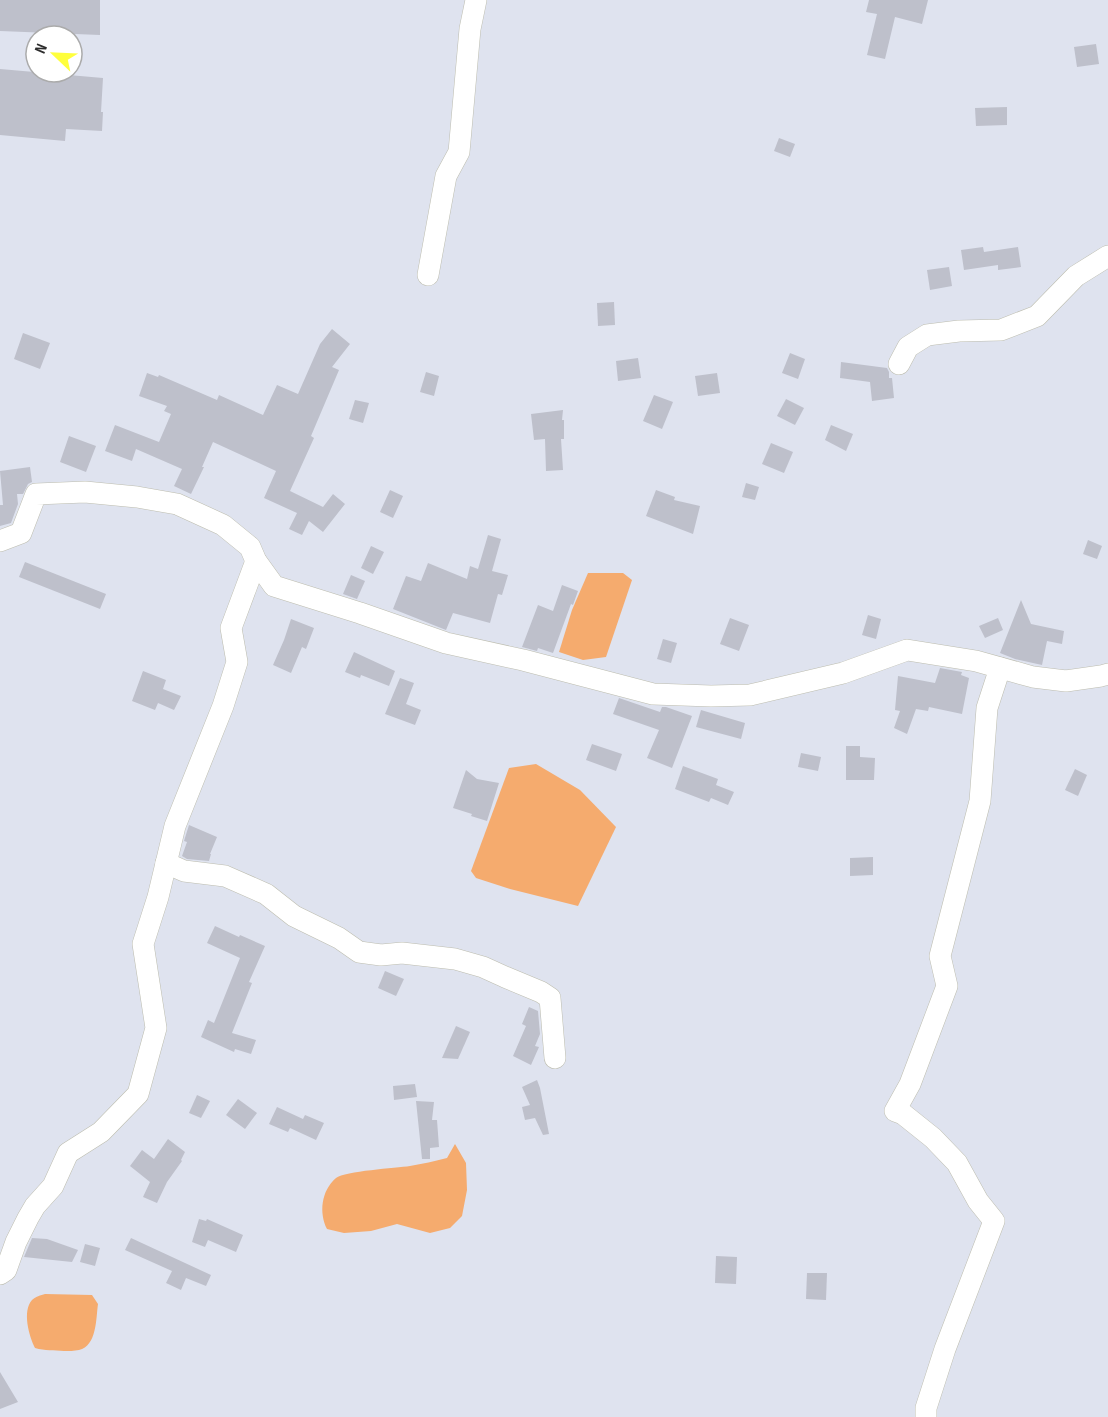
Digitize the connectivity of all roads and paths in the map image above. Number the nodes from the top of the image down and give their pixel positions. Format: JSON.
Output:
{"nodes":[{"id":1,"x":476,"y":0,"type":"edge"},
{"id":2,"x":1108,"y":256,"type":"edge"},
{"id":3,"x":428,"y":275,"type":"dead end"},
{"id":4,"x":899,"y":364,"type":"dead end"},
{"id":5,"x":0,"y":541,"type":"edge"},
{"id":6,"x":256,"y":561,"type":"junction"},
{"id":7,"x":1000,"y":668,"type":"junction"},
{"id":8,"x":1108,"y":674,"type":"edge"},
{"id":9,"x":166,"y":863,"type":"junction"},
{"id":10,"x":555,"y":1058,"type":"dead end"},
{"id":11,"x":0,"y":1274,"type":"edge"},
{"id":12,"x":926,"y":1417,"type":"edge"}],
"edges":[{"from":1,"to":3,"type":"street"},
{"from":2,"to":4,"type":"street"},
{"from":5,"to":6,"type":"street"},
{"from":6,"to":7,"type":"street"},
{"from":6,"to":9,"type":"street"},
{"from":7,"to":8,"type":"street"},
{"from":7,"to":12,"type":"street"},
{"from":9,"to":10,"type":"street"},
{"from":9,"to":11,"type":"street"}]}
